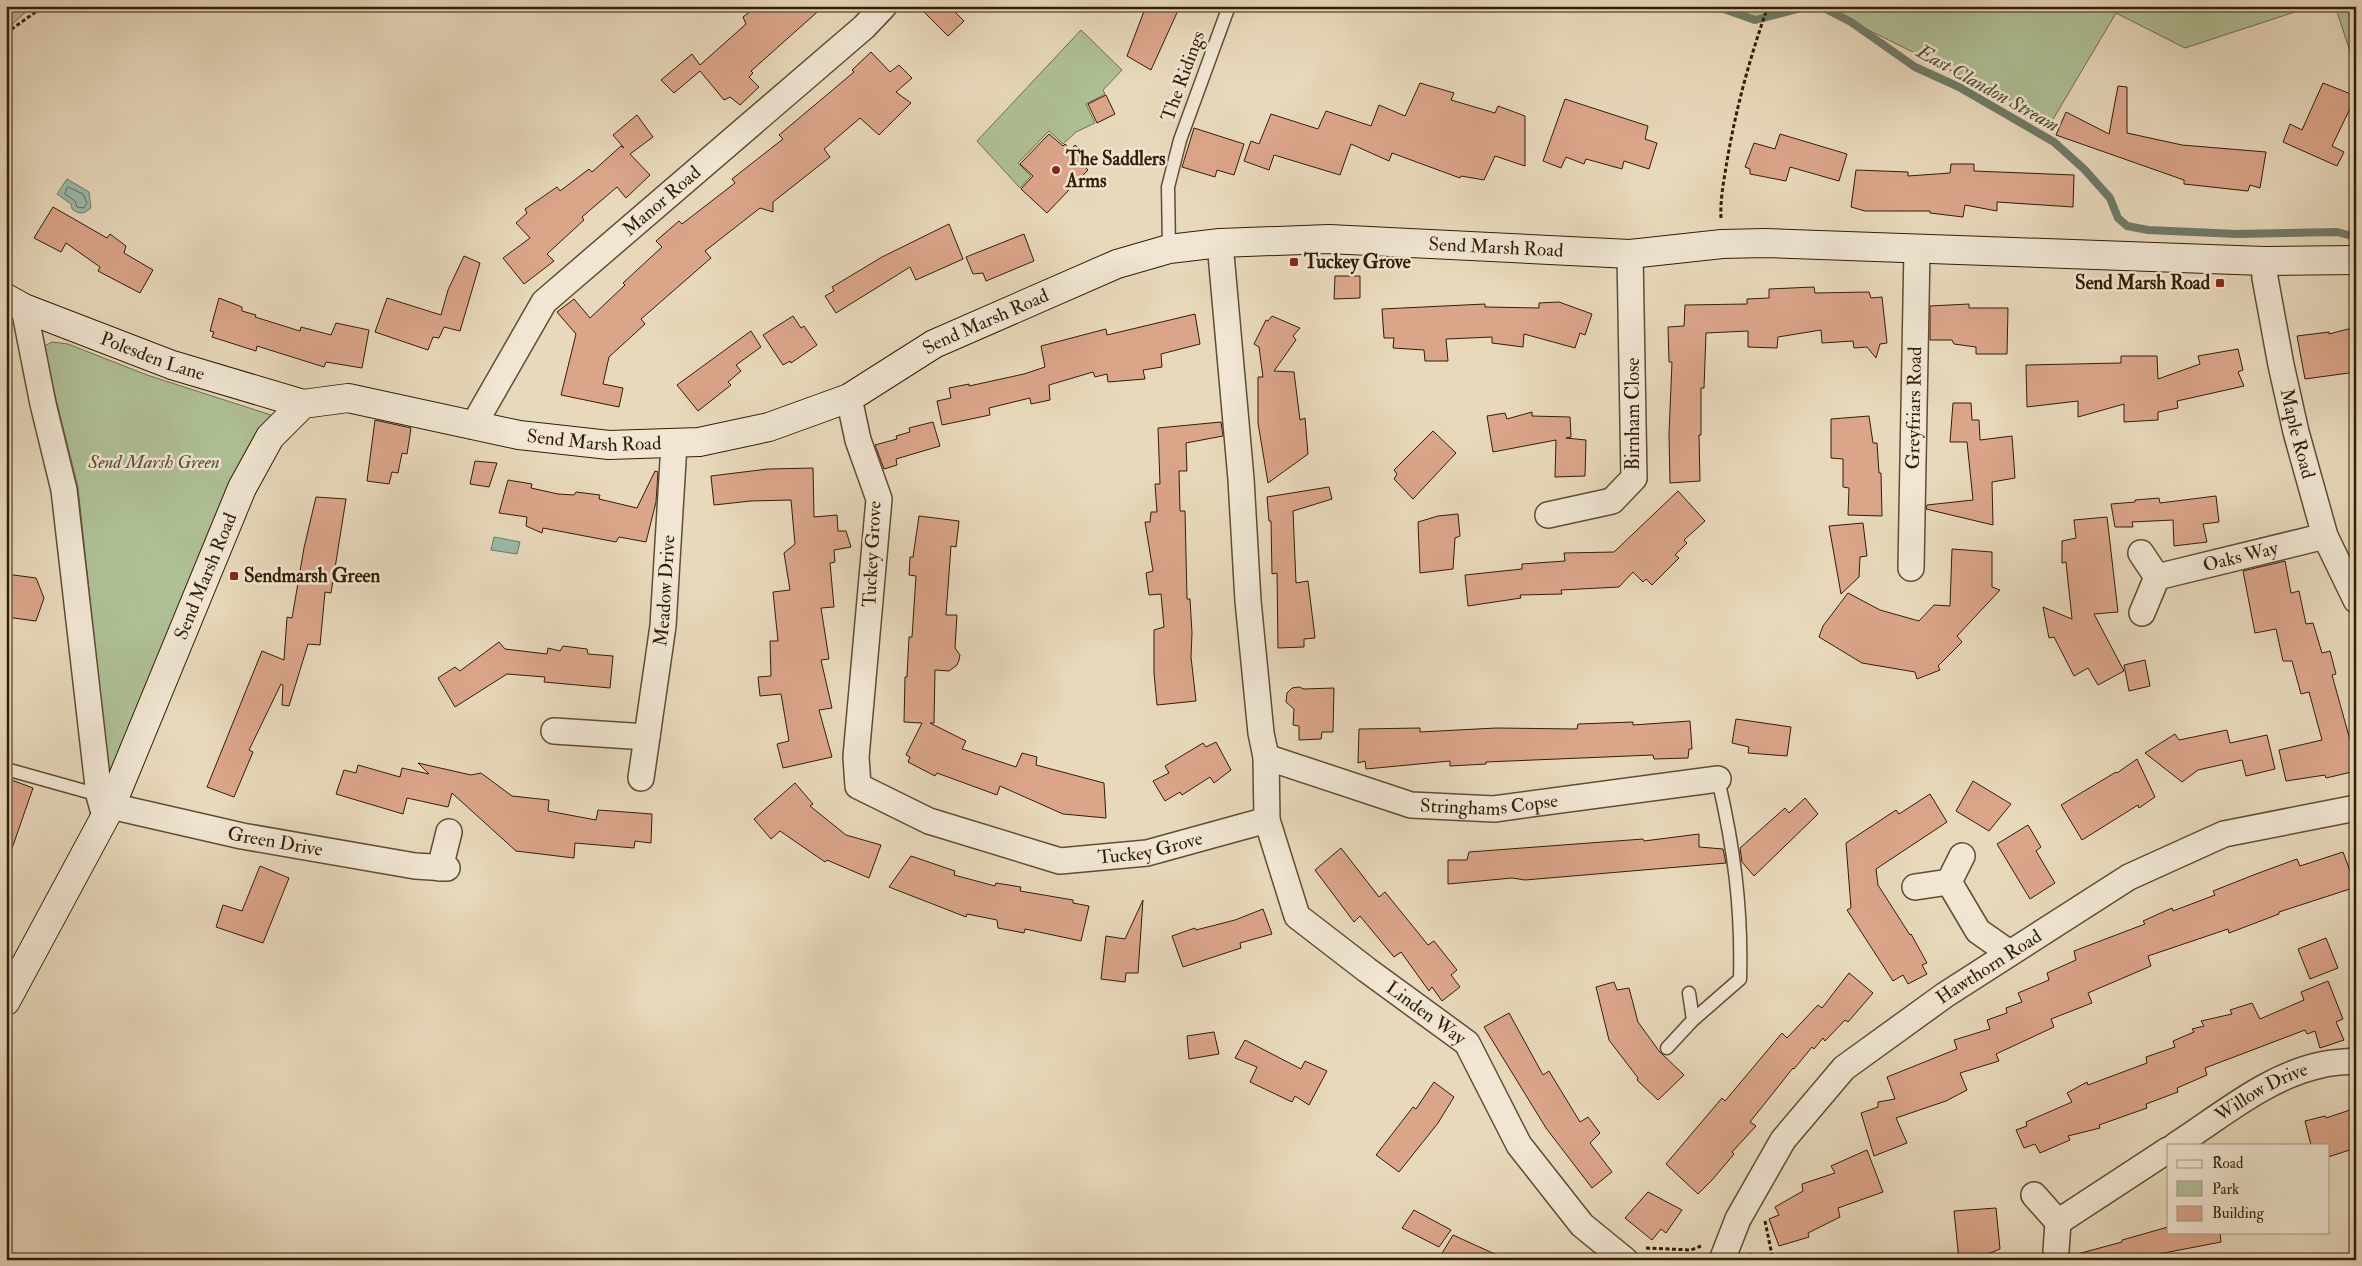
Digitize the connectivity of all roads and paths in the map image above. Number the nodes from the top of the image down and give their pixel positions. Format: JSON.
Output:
{"nodes":[{"id":1,"x":44,"y":6,"type":"edge"},
{"id":2,"x":884,"y":6,"type":"edge"},
{"id":3,"x":1228,"y":6,"type":"edge"},
{"id":4,"x":1768,"y":6,"type":"edge"},
{"id":5,"x":6,"y":33,"type":"edge"},
{"id":6,"x":1220,"y":243,"type":"junction"},
{"id":7,"x":1722,"y":244,"type":"junction"},
{"id":8,"x":1168,"y":249,"type":"junction"},
{"id":9,"x":1917,"y":249,"type":"junction"},
{"id":10,"x":1630,"y":254,"type":"junction"},
{"id":11,"x":2356,"y":260,"type":"edge"},
{"id":12,"x":2264,"y":261,"type":"junction"},
{"id":13,"x":15,"y":303,"type":"edge"},
{"id":14,"x":849,"y":398,"type":"junction"},
{"id":15,"x":303,"y":404,"type":"junction"},
{"id":16,"x":474,"y":426,"type":"junction"},
{"id":17,"x":674,"y":444,"type":"junction"},
{"id":18,"x":1548,"y":515,"type":"dead end"},
{"id":19,"x":2325,"y":536,"type":"junction"},
{"id":20,"x":2141,"y":553,"type":"dead end"},
{"id":21,"x":1911,"y":568,"type":"dead end"},
{"id":22,"x":2157,"y":577,"type":"junction"},
{"id":23,"x":2356,"y":600,"type":"edge"},
{"id":24,"x":2142,"y":613,"type":"dead end"},
{"id":25,"x":554,"y":731,"type":"dead end"},
{"id":26,"x":647,"y":737,"type":"junction"},
{"id":27,"x":1266,"y":757,"type":"junction"},
{"id":28,"x":6,"y":769,"type":"edge"},
{"id":29,"x":641,"y":778,"type":"dead end"},
{"id":30,"x":1718,"y":779,"type":"joint"},
{"id":31,"x":105,"y":806,"type":"junction"},
{"id":32,"x":2356,"y":808,"type":"edge"},
{"id":33,"x":1267,"y":820,"type":"junction"},
{"id":34,"x":449,"y":832,"type":"dead end"},
{"id":35,"x":1962,"y":856,"type":"dead end"},
{"id":36,"x":1949,"y":882,"type":"junction"},
{"id":37,"x":1915,"y":887,"type":"dead end"},
{"id":38,"x":2008,"y":952,"type":"junction"},
{"id":39,"x":1689,"y":993,"type":"dead end"},
{"id":40,"x":6,"y":1001,"type":"edge"},
{"id":41,"x":1693,"y":1020,"type":"junction"},
{"id":42,"x":1667,"y":1048,"type":"dead end"},
{"id":43,"x":2356,"y":1061,"type":"edge"},
{"id":44,"x":2178,"y":1144,"type":"edge"},
{"id":45,"x":2167,"y":1151,"type":"edge"},
{"id":46,"x":2034,"y":1195,"type":"dead end"},
{"id":47,"x":2058,"y":1222,"type":"junction"},
{"id":48,"x":2056,"y":1251,"type":"dead end"},
{"id":49,"x":1725,"y":1252,"type":"edge"},
{"id":50,"x":1616,"y":1253,"type":"edge"}],
"edges":[{"from":1,"to":5,"type":"path"},
{"from":2,"to":16,"type":"street","name":"Manor Road"},
{"from":3,"to":8,"type":"lane","name":"The Ridings"},
{"from":4,"to":7,"type":"path"},
{"from":6,"to":8,"type":"main road","name":"Send Marsh Road"},
{"from":6,"to":10,"type":"main road","name":"Send Marsh Road"},
{"from":6,"to":27,"type":"street"},
{"from":7,"to":9,"type":"main road","name":"Send Marsh Road"},
{"from":7,"to":10,"type":"main road","name":"Send Marsh Road"},
{"from":8,"to":14,"type":"main road","name":"Send Marsh Road"},
{"from":9,"to":12,"type":"main road","name":"Send Marsh Road"},
{"from":9,"to":21,"type":"street","name":"Greyfriars Road"},
{"from":10,"to":18,"type":"street","name":"Birnham Close"},
{"from":11,"to":12,"type":"main road","name":"Send Marsh Road"},
{"from":12,"to":19,"type":"street","name":"Maple Road"},
{"from":13,"to":15,"type":"main road","name":"Polesden Lane"},
{"from":13,"to":31,"type":"street"},
{"from":14,"to":17,"type":"main road","name":"Send Marsh Road"},
{"from":14,"to":33,"type":"street","name":"Tuckey Grove"},
{"from":15,"to":16,"type":"main road","name":"Send Marsh Road"},
{"from":15,"to":31,"type":"main road","name":"Send Marsh Road"},
{"from":16,"to":17,"type":"main road","name":"Send Marsh Road"},
{"from":17,"to":26,"type":"street","name":"Meadow Drive"},
{"from":19,"to":22,"type":"street","name":"Oaks Way"},
{"from":19,"to":23,"type":"street","name":"Maple Road"},
{"from":20,"to":22,"type":"street"},
{"from":22,"to":24,"type":"street"},
{"from":25,"to":26,"type":"street"},
{"from":26,"to":29,"type":"street","name":"Meadow Drive"},
{"from":27,"to":30,"type":"street","name":"Stringhams Copse"},
{"from":27,"to":33,"type":"street"},
{"from":28,"to":31,"type":"lane"},
{"from":30,"to":41,"type":"lane"},
{"from":31,"to":34,"type":"street","name":"Green Drive"},
{"from":31,"to":40,"type":"main road","name":"Send Marsh Road"},
{"from":32,"to":38,"type":"street","name":"Hawthorn Road"},
{"from":33,"to":50,"type":"street","name":"Linden Way"},
{"from":35,"to":36,"type":"street"},
{"from":36,"to":37,"type":"street"},
{"from":36,"to":38,"type":"street"},
{"from":38,"to":49,"type":"street","name":"Hawthorn Road"},
{"from":39,"to":41,"type":"lane"},
{"from":41,"to":42,"type":"lane"},
{"from":43,"to":44,"type":"street","name":"Willow Drive"},
{"from":45,"to":47,"type":"street"},
{"from":46,"to":47,"type":"street"},
{"from":47,"to":48,"type":"street"},
{"from":49,"to":50,"type":"path"}]}
